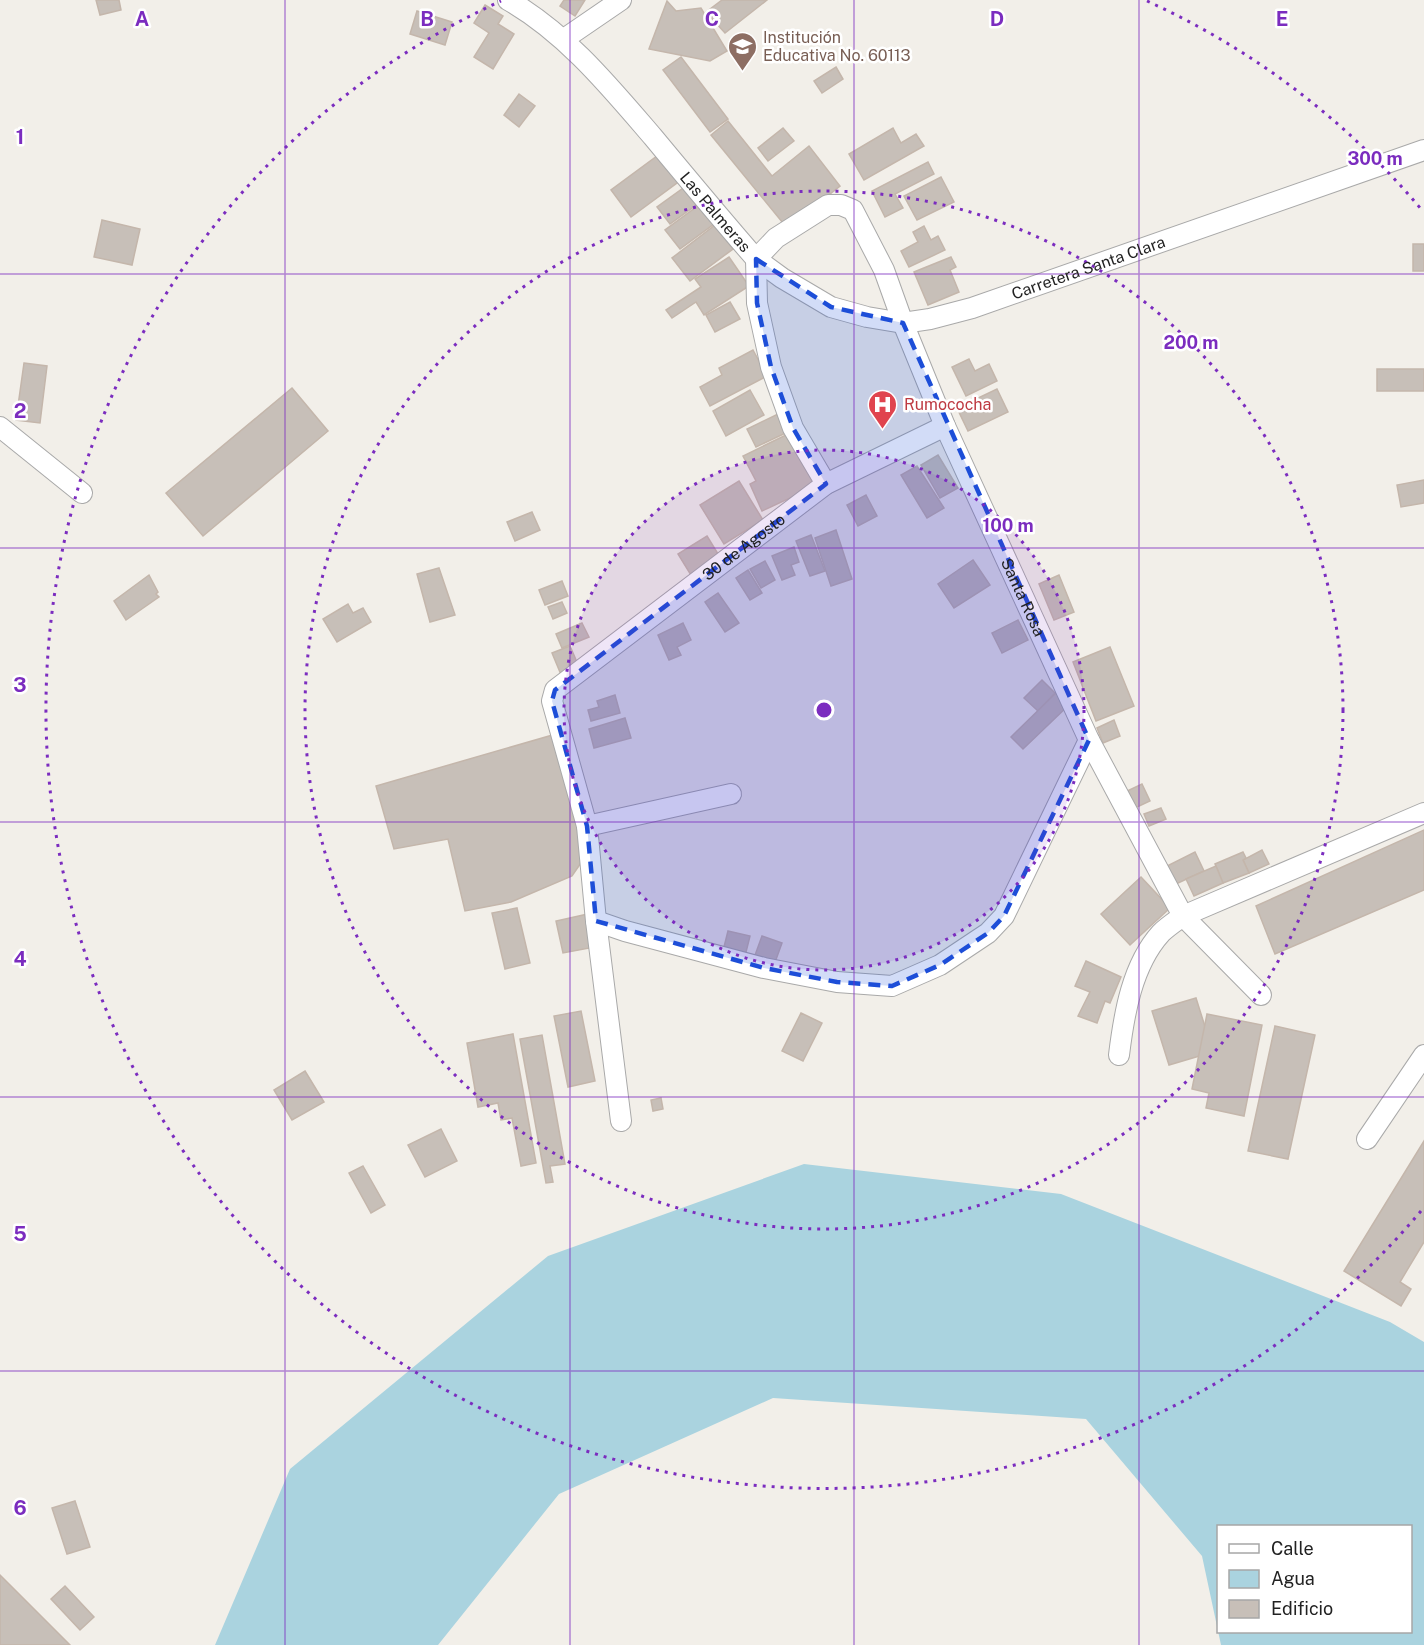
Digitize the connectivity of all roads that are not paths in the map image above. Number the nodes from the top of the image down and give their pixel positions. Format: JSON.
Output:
{"nodes":[{"id":1,"x":508,"y":0,"type":"edge"},
{"id":2,"x":621,"y":0,"type":"edge"},
{"id":3,"x":564,"y":39,"type":"junction"},
{"id":4,"x":1424,"y":150,"type":"edge"},
{"id":5,"x":756,"y":259,"type":"junction"},
{"id":6,"x":903,"y":323,"type":"junction"},
{"id":7,"x":945,"y":426,"type":"junction"},
{"id":8,"x":0,"y":427,"type":"edge"},
{"id":9,"x":826,"y":484,"type":"junction"},
{"id":10,"x":82,"y":493,"type":"dead end"},
{"id":11,"x":1089,"y":740,"type":"junction"},
{"id":12,"x":731,"y":794,"type":"dead end"},
{"id":13,"x":1424,"y":813,"type":"edge"},
{"id":14,"x":587,"y":826,"type":"junction"},
{"id":15,"x":1183,"y":916,"type":"junction"},
{"id":16,"x":596,"y":921,"type":"junction"},
{"id":17,"x":1261,"y":995,"type":"dead end"},
{"id":18,"x":1119,"y":1055,"type":"dead end"},
{"id":19,"x":1424,"y":1055,"type":"edge"},
{"id":20,"x":621,"y":1121,"type":"dead end"},
{"id":21,"x":1367,"y":1139,"type":"dead end"}],
"edges":[{"from":1,"to":3,"type":"street","name":"Las Palmeras"},
{"from":2,"to":3,"type":"street"},
{"from":3,"to":5,"type":"street","name":"Las Palmeras"},
{"from":4,"to":6,"type":"street","name":"Carretera Santa Clara"},
{"from":5,"to":6,"type":"street","name":"Carretera Santa Clara"},
{"from":5,"to":6,"type":"street","name":"Santa Rosa"},
{"from":5,"to":9,"type":"street","name":"Las Palmeras"},
{"from":6,"to":7,"type":"street","name":"Santa Rosa"},
{"from":7,"to":9,"type":"street","name":"30 de Agosto"},
{"from":7,"to":11,"type":"street","name":"Santa Rosa"},
{"from":8,"to":10,"type":"street"},
{"from":9,"to":14,"type":"street","name":"30 de Agosto"},
{"from":11,"to":15,"type":"street","name":"Santa Rosa"},
{"from":11,"to":16,"type":"street"},
{"from":12,"to":14,"type":"street"},
{"from":13,"to":15,"type":"street"},
{"from":14,"to":16,"type":"street"},
{"from":15,"to":17,"type":"street","name":"Santa Rosa"},
{"from":15,"to":18,"type":"street"},
{"from":16,"to":20,"type":"street"},
{"from":19,"to":21,"type":"street"}]}
